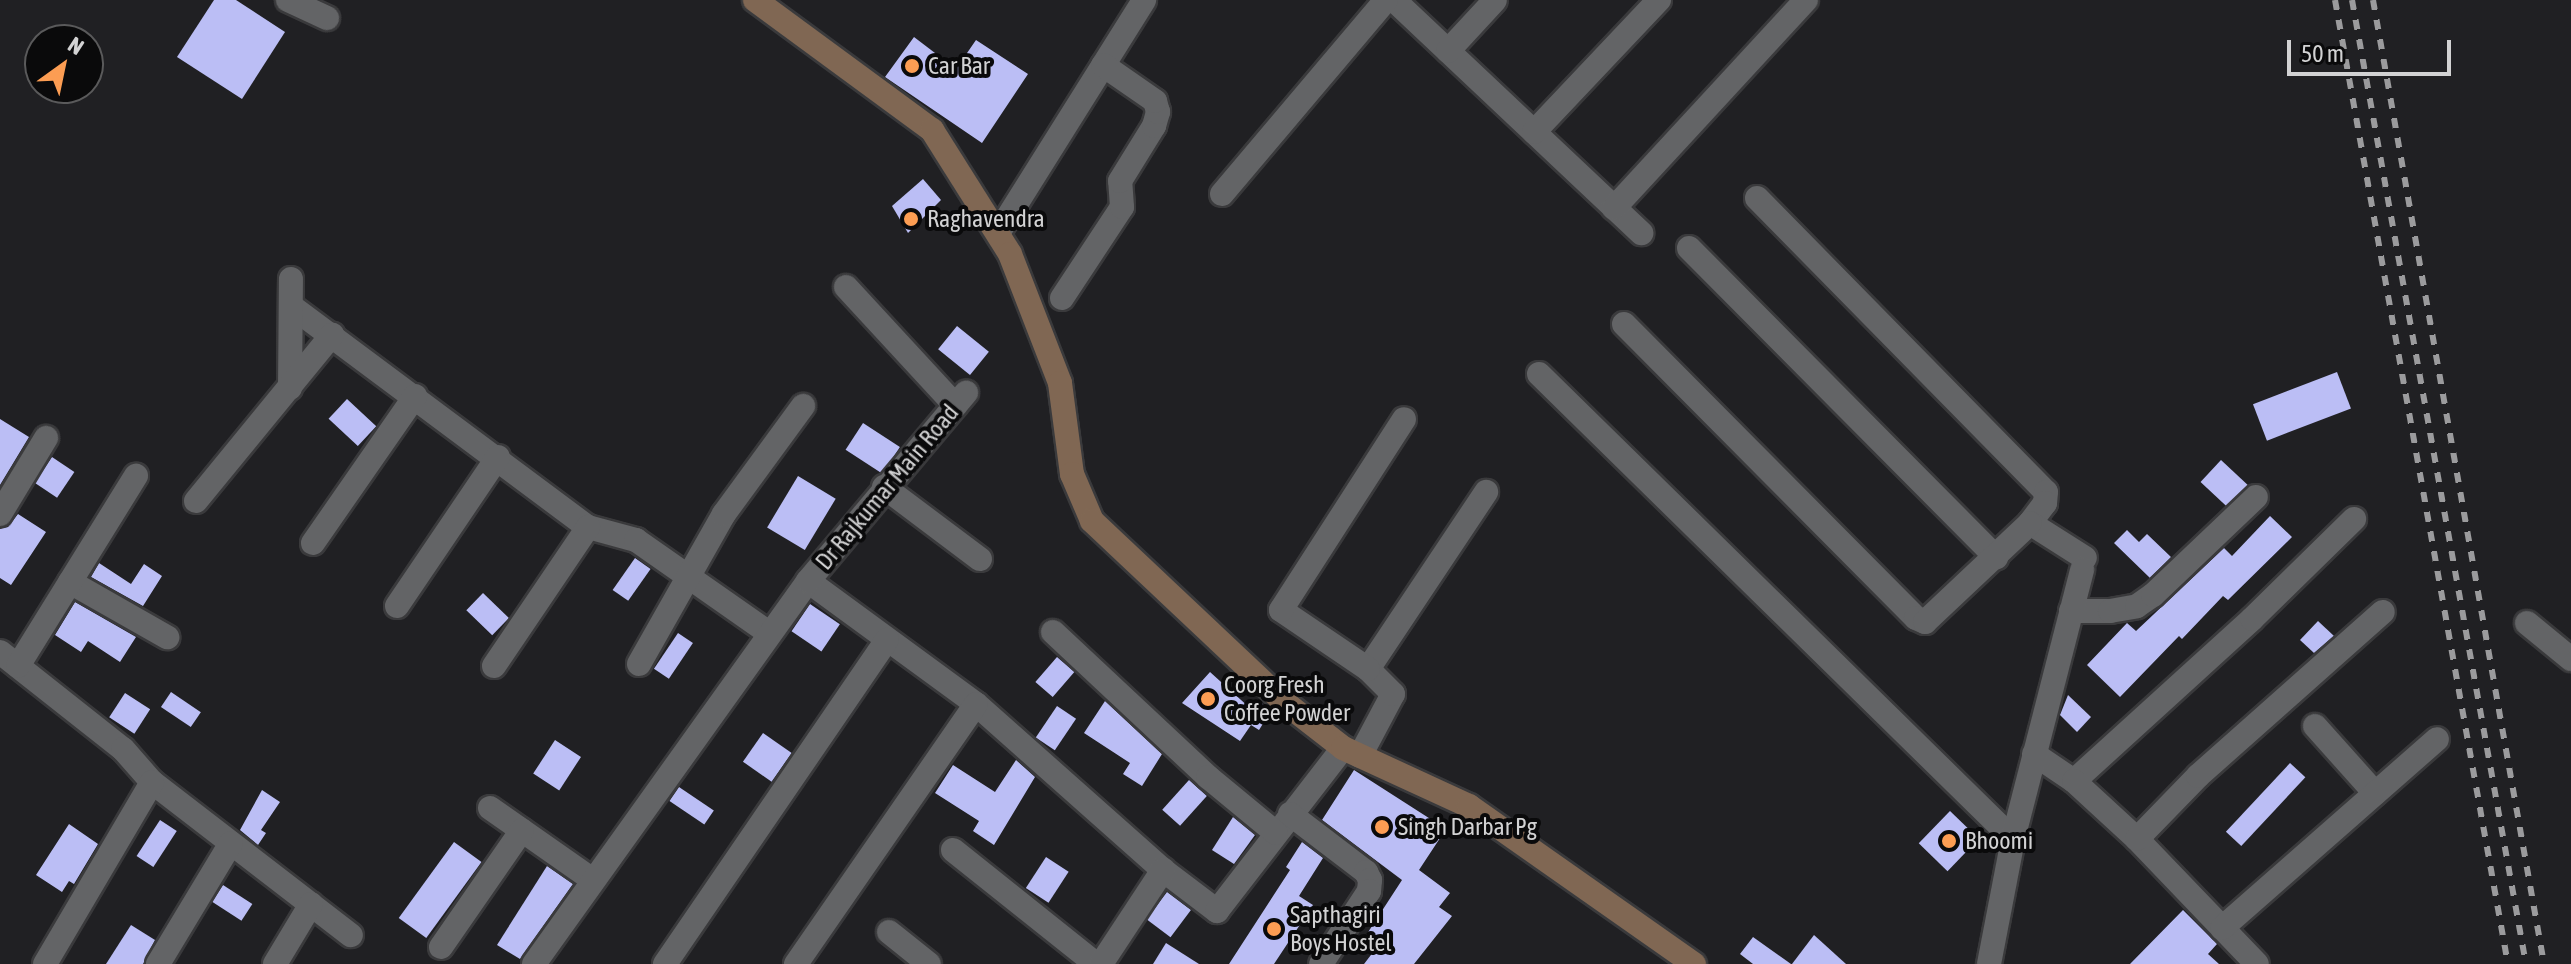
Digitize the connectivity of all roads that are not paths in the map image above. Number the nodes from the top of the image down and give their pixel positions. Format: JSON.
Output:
{"nodes":[{"id":1,"x":288,"y":0,"type":"edge"},
{"id":2,"x":755,"y":0,"type":"edge"},
{"id":3,"x":1144,"y":0,"type":"edge"},
{"id":4,"x":1386,"y":0,"type":"edge"},
{"id":5,"x":1394,"y":0,"type":"edge"},
{"id":6,"x":1495,"y":0,"type":"edge"},
{"id":7,"x":1659,"y":0,"type":"edge"},
{"id":8,"x":1806,"y":0,"type":"edge"},
{"id":9,"x":327,"y":18,"type":"dead end"},
{"id":10,"x":1448,"y":51,"type":"junction"},
{"id":11,"x":1103,"y":65,"type":"junction"},
{"id":12,"x":1534,"y":132,"type":"junction"},
{"id":13,"x":1222,"y":194,"type":"dead end"},
{"id":14,"x":1757,"y":198,"type":"dead end"},
{"id":15,"x":1614,"y":208,"type":"junction"},
{"id":16,"x":998,"y":233,"type":"junction"},
{"id":17,"x":1641,"y":233,"type":"dead end"},
{"id":18,"x":1689,"y":248,"type":"dead end"},
{"id":19,"x":291,"y":279,"type":"dead end"},
{"id":20,"x":846,"y":287,"type":"dead end"},
{"id":21,"x":1062,"y":298,"type":"dead end"},
{"id":22,"x":291,"y":306,"type":"junction"},
{"id":23,"x":1624,"y":324,"type":"dead end"},
{"id":24,"x":332,"y":335,"type":"junction"},
{"id":25,"x":1539,"y":374,"type":"dead end"},
{"id":26,"x":290,"y":388,"type":"junction"},
{"id":27,"x":415,"y":396,"type":"junction"},
{"id":28,"x":803,"y":406,"type":"dead end"},
{"id":29,"x":1404,"y":419,"type":"dead end"},
{"id":30,"x":46,"y":438,"type":"dead end"},
{"id":31,"x":498,"y":457,"type":"junction"},
{"id":32,"x":136,"y":476,"type":"dead end"},
{"id":33,"x":884,"y":487,"type":"junction"},
{"id":34,"x":1486,"y":492,"type":"dead end"},
{"id":35,"x":2256,"y":497,"type":"dead end"},
{"id":36,"x":196,"y":501,"type":"dead end"},
{"id":37,"x":0,"y":514,"type":"edge"},
{"id":38,"x":2354,"y":519,"type":"dead end"},
{"id":39,"x":2030,"y":523,"type":"junction"},
{"id":40,"x":588,"y":527,"type":"junction"},
{"id":41,"x":313,"y":543,"type":"dead end"},
{"id":42,"x":1996,"y":557,"type":"junction"},
{"id":43,"x":980,"y":559,"type":"dead end"},
{"id":44,"x":689,"y":574,"type":"junction"},
{"id":45,"x":808,"y":581,"type":"junction"},
{"id":46,"x":70,"y":582,"type":"junction"},
{"id":47,"x":397,"y":606,"type":"dead end"},
{"id":48,"x":2071,"y":611,"type":"junction"},
{"id":49,"x":2383,"y":612,"type":"dead end"},
{"id":50,"x":2527,"y":623,"type":"dead end"},
{"id":51,"x":1053,"y":632,"type":"dead end"},
{"id":52,"x":769,"y":633,"type":"junction"},
{"id":53,"x":167,"y":637,"type":"dead end"},
{"id":54,"x":887,"y":640,"type":"junction"},
{"id":55,"x":9,"y":659,"type":"edge"},
{"id":56,"x":2571,"y":659,"type":"edge"},
{"id":57,"x":639,"y":664,"type":"dead end"},
{"id":58,"x":494,"y":666,"type":"dead end"},
{"id":59,"x":1368,"y":669,"type":"junction"},
{"id":60,"x":976,"y":704,"type":"junction"},
{"id":61,"x":2315,"y":726,"type":"dead end"},
{"id":62,"x":2437,"y":739,"type":"dead end"},
{"id":63,"x":1352,"y":752,"type":"junction"},
{"id":64,"x":2034,"y":754,"type":"junction"},
{"id":65,"x":2074,"y":781,"type":"junction"},
{"id":66,"x":152,"y":782,"type":"junction"},
{"id":67,"x":2375,"y":793,"type":"junction"},
{"id":68,"x":490,"y":808,"type":"dead end"},
{"id":69,"x":1283,"y":823,"type":"junction"},
{"id":70,"x":522,"y":830,"type":"junction"},
{"id":71,"x":2013,"y":839,"type":"junction"},
{"id":72,"x":2137,"y":839,"type":"junction"},
{"id":73,"x":231,"y":843,"type":"junction"},
{"id":74,"x":953,"y":850,"type":"dead end"},
{"id":75,"x":1163,"y":870,"type":"junction"},
{"id":76,"x":593,"y":880,"type":"junction"},
{"id":77,"x":311,"y":904,"type":"junction"},
{"id":78,"x":2222,"y":928,"type":"junction"},
{"id":79,"x":889,"y":932,"type":"dead end"},
{"id":80,"x":351,"y":935,"type":"dead end"},
{"id":81,"x":441,"y":947,"type":"dead end"},
{"id":82,"x":45,"y":964,"type":"edge"},
{"id":83,"x":158,"y":964,"type":"edge"},
{"id":84,"x":275,"y":964,"type":"edge"},
{"id":85,"x":534,"y":964,"type":"edge"},
{"id":86,"x":665,"y":964,"type":"edge"},
{"id":87,"x":796,"y":964,"type":"edge"},
{"id":88,"x":929,"y":964,"type":"edge"},
{"id":89,"x":1099,"y":964,"type":"edge"},
{"id":90,"x":1321,"y":964,"type":"edge"},
{"id":91,"x":1694,"y":964,"type":"edge"},
{"id":92,"x":1989,"y":964,"type":"edge"},
{"id":93,"x":2257,"y":964,"type":"edge"}],
"edges":[{"from":1,"to":9,"type":"street"},
{"from":2,"to":16,"type":"street"},
{"from":3,"to":11,"type":"street"},
{"from":4,"to":13,"type":"street"},
{"from":5,"to":10,"type":"street"},
{"from":6,"to":10,"type":"street"},
{"from":7,"to":12,"type":"street"},
{"from":8,"to":15,"type":"street"},
{"from":10,"to":12,"type":"street"},
{"from":11,"to":16,"type":"street"},
{"from":11,"to":21,"type":"street"},
{"from":12,"to":15,"type":"street"},
{"from":14,"to":39,"type":"street"},
{"from":15,"to":17,"type":"street"},
{"from":16,"to":63,"type":"street"},
{"from":18,"to":42,"type":"street"},
{"from":19,"to":22,"type":"street"},
{"from":20,"to":33,"type":"street","name":"Dr Rajkumar Main Road"},
{"from":22,"to":24,"type":"street"},
{"from":22,"to":26,"type":"street"},
{"from":23,"to":42,"type":"street"},
{"from":24,"to":26,"type":"street"},
{"from":24,"to":27,"type":"street"},
{"from":25,"to":71,"type":"street"},
{"from":26,"to":36,"type":"street"},
{"from":27,"to":31,"type":"street"},
{"from":27,"to":41,"type":"street"},
{"from":28,"to":44,"type":"street"},
{"from":29,"to":59,"type":"street"},
{"from":30,"to":37,"type":"street"},
{"from":31,"to":40,"type":"street"},
{"from":31,"to":47,"type":"street"},
{"from":32,"to":46,"type":"street"},
{"from":33,"to":43,"type":"street"},
{"from":33,"to":45,"type":"street","name":"Dr Rajkumar Main Road"},
{"from":34,"to":59,"type":"street"},
{"from":35,"to":48,"type":"street"},
{"from":38,"to":65,"type":"street"},
{"from":39,"to":42,"type":"street"},
{"from":39,"to":48,"type":"street"},
{"from":40,"to":44,"type":"street"},
{"from":40,"to":58,"type":"street"},
{"from":44,"to":52,"type":"street"},
{"from":44,"to":57,"type":"street"},
{"from":45,"to":52,"type":"street","name":"Dr Rajkumar Main Road"},
{"from":45,"to":54,"type":"street"},
{"from":46,"to":53,"type":"street"},
{"from":46,"to":55,"type":"street"},
{"from":48,"to":64,"type":"street"},
{"from":49,"to":72,"type":"street"},
{"from":50,"to":56,"type":"street"},
{"from":51,"to":69,"type":"street"},
{"from":52,"to":76,"type":"street","name":"Dr Rajkumar Main Road"},
{"from":54,"to":60,"type":"street"},
{"from":54,"to":86,"type":"street"},
{"from":55,"to":66,"type":"street"},
{"from":59,"to":63,"type":"street"},
{"from":60,"to":75,"type":"street"},
{"from":60,"to":87,"type":"street"},
{"from":61,"to":67,"type":"street"},
{"from":62,"to":67,"type":"street"},
{"from":63,"to":69,"type":"street"},
{"from":63,"to":91,"type":"street"},
{"from":64,"to":65,"type":"street"},
{"from":64,"to":71,"type":"street"},
{"from":65,"to":72,"type":"street"},
{"from":66,"to":73,"type":"street"},
{"from":66,"to":82,"type":"street"},
{"from":67,"to":78,"type":"street"},
{"from":68,"to":70,"type":"street"},
{"from":69,"to":75,"type":"street"},
{"from":69,"to":90,"type":"street"},
{"from":70,"to":76,"type":"street"},
{"from":70,"to":81,"type":"street"},
{"from":71,"to":92,"type":"street"},
{"from":72,"to":78,"type":"street"},
{"from":73,"to":77,"type":"street"},
{"from":73,"to":83,"type":"street"},
{"from":74,"to":89,"type":"street"},
{"from":75,"to":89,"type":"street"},
{"from":76,"to":85,"type":"street","name":"Dr Rajkumar Main Road"},
{"from":77,"to":80,"type":"street"},
{"from":77,"to":84,"type":"street"},
{"from":78,"to":93,"type":"street"},
{"from":79,"to":88,"type":"street"}]}
